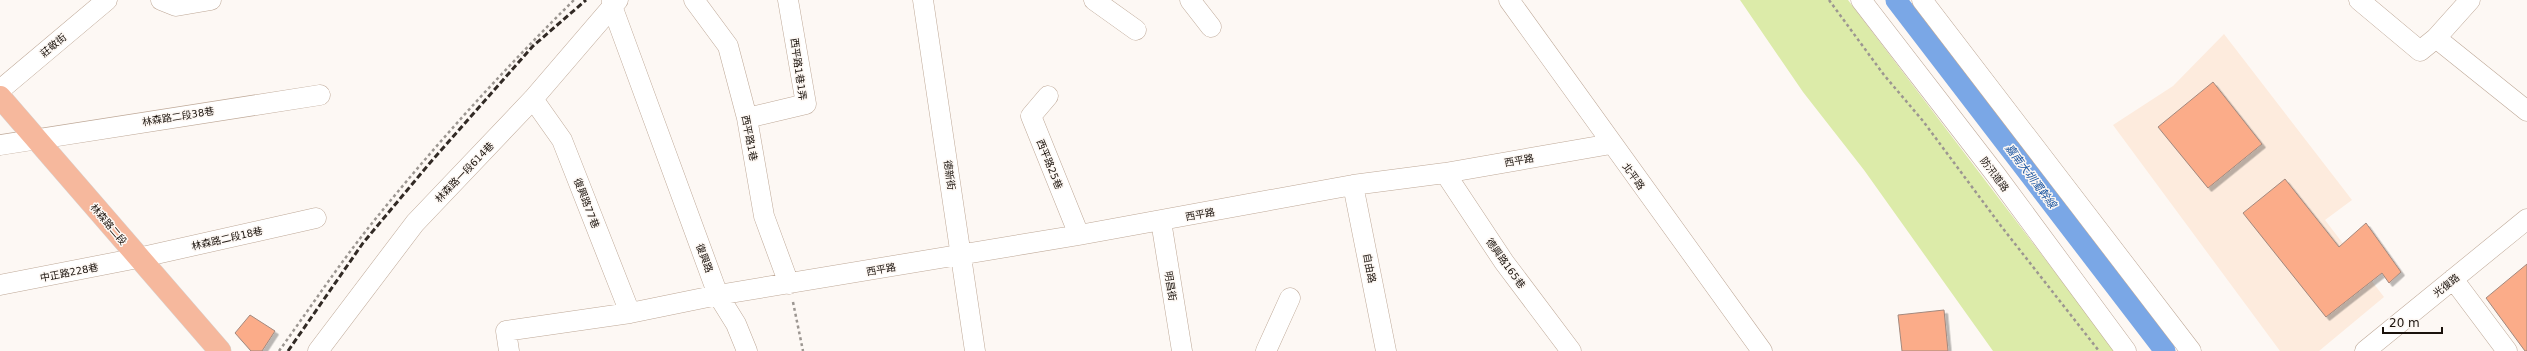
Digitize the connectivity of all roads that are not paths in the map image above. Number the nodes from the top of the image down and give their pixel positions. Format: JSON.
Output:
{"nodes":[{"id":1,"x":107,"y":0,"type":"edge"},
{"id":2,"x":161,"y":0,"type":"edge"},
{"id":3,"x":211,"y":0,"type":"edge"},
{"id":4,"x":694,"y":0,"type":"edge"},
{"id":5,"x":788,"y":0,"type":"edge"},
{"id":6,"x":923,"y":0,"type":"edge"},
{"id":7,"x":1094,"y":0,"type":"edge"},
{"id":8,"x":1190,"y":0,"type":"edge"},
{"id":9,"x":1509,"y":0,"type":"edge"},
{"id":10,"x":1861,"y":0,"type":"edge"},
{"id":11,"x":1922,"y":0,"type":"edge"},
{"id":12,"x":2359,"y":0,"type":"edge"},
{"id":13,"x":2470,"y":0,"type":"edge"},
{"id":14,"x":614,"y":2,"type":"edge"},
{"id":15,"x":1211,"y":27,"type":"dead end"},
{"id":16,"x":1136,"y":30,"type":"dead end"},
{"id":17,"x":2436,"y":38,"type":"junction"},
{"id":18,"x":0,"y":90,"type":"edge"},
{"id":19,"x":0,"y":96,"type":"edge"},
{"id":20,"x":320,"y":96,"type":"dead end"},
{"id":21,"x":1048,"y":96,"type":"dead end"},
{"id":22,"x":533,"y":99,"type":"junction"},
{"id":23,"x":2527,"y":111,"type":"edge"},
{"id":24,"x":747,"y":118,"type":"junction"},
{"id":25,"x":37,"y":139,"type":"junction"},
{"id":26,"x":1611,"y":144,"type":"junction"},
{"id":27,"x":0,"y":145,"type":"edge"},
{"id":28,"x":1444,"y":173,"type":"junction"},
{"id":29,"x":1353,"y":185,"type":"junction"},
{"id":30,"x":316,"y":218,"type":"dead end"},
{"id":31,"x":1160,"y":221,"type":"junction"},
{"id":32,"x":2526,"y":221,"type":"edge"},
{"id":33,"x":1079,"y":235,"type":"junction"},
{"id":34,"x":961,"y":255,"type":"junction"},
{"id":35,"x":138,"y":258,"type":"junction"},
{"id":36,"x":2453,"y":279,"type":"junction"},
{"id":37,"x":789,"y":284,"type":"junction"},
{"id":38,"x":0,"y":285,"type":"edge"},
{"id":39,"x":718,"y":295,"type":"junction"},
{"id":40,"x":1290,"y":298,"type":"dead end"},
{"id":41,"x":630,"y":313,"type":"junction"},
{"id":42,"x":220,"y":351,"type":"edge"},
{"id":43,"x":318,"y":351,"type":"edge"},
{"id":44,"x":509,"y":351,"type":"edge"},
{"id":45,"x":747,"y":351,"type":"edge"},
{"id":46,"x":975,"y":351,"type":"edge"},
{"id":47,"x":1182,"y":351,"type":"edge"},
{"id":48,"x":1266,"y":351,"type":"edge"},
{"id":49,"x":1386,"y":351,"type":"edge"},
{"id":50,"x":1571,"y":351,"type":"edge"},
{"id":51,"x":1762,"y":351,"type":"edge"},
{"id":52,"x":2126,"y":351,"type":"edge"},
{"id":53,"x":2191,"y":351,"type":"edge"},
{"id":54,"x":2365,"y":351,"type":"edge"},
{"id":55,"x":2507,"y":351,"type":"edge"}],
"edges":[{"from":1,"to":18,"type":"street","name":"莊敬街"},
{"from":2,"to":3,"type":"street"},
{"from":4,"to":24,"type":"street","name":"西平路1巷"},
{"from":5,"to":24,"type":"street","name":"西平路1巷1弄"},
{"from":6,"to":34,"type":"street","name":"德新街"},
{"from":7,"to":16,"type":"street"},
{"from":8,"to":15,"type":"street"},
{"from":9,"to":26,"type":"street","name":"北平路"},
{"from":10,"to":52,"type":"street","name":"防汛道路"},
{"from":11,"to":53,"type":"street"},
{"from":12,"to":17,"type":"street"},
{"from":13,"to":17,"type":"street"},
{"from":14,"to":22,"type":"street","name":"林森路一段614巷"},
{"from":14,"to":39,"type":"street","name":"復興路"},
{"from":17,"to":23,"type":"street"},
{"from":19,"to":25,"type":"main road","name":"林森路二段"},
{"from":20,"to":25,"type":"street","name":"林森路二段38巷"},
{"from":21,"to":33,"type":"street","name":"西平路25巷"},
{"from":22,"to":41,"type":"street","name":"復興路77巷"},
{"from":22,"to":43,"type":"street","name":"林森路一段614巷"},
{"from":24,"to":37,"type":"street","name":"西平路1巷"},
{"from":25,"to":27,"type":"street","name":"林森路二段38巷"},
{"from":25,"to":35,"type":"main road","name":"林森路二段"},
{"from":26,"to":28,"type":"street","name":"西平路"},
{"from":26,"to":51,"type":"street","name":"北平路"},
{"from":28,"to":29,"type":"street","name":"西平路"},
{"from":28,"to":50,"type":"street","name":"德興路165巷"},
{"from":29,"to":31,"type":"street","name":"西平路"},
{"from":29,"to":49,"type":"street","name":"自由路"},
{"from":30,"to":35,"type":"street","name":"林森路二段18巷"},
{"from":31,"to":33,"type":"street","name":"西平路"},
{"from":31,"to":47,"type":"street","name":"明昌街"},
{"from":32,"to":36,"type":"street","name":"光復路"},
{"from":33,"to":34,"type":"street","name":"西平路"},
{"from":34,"to":37,"type":"street","name":"西平路"},
{"from":34,"to":46,"type":"street","name":"德新街"},
{"from":35,"to":38,"type":"street","name":"中正路228巷"},
{"from":35,"to":42,"type":"main road","name":"林森路二段"},
{"from":36,"to":54,"type":"street","name":"光復路"},
{"from":36,"to":55,"type":"street"},
{"from":37,"to":39,"type":"street","name":"西平路"},
{"from":39,"to":41,"type":"street"},
{"from":39,"to":45,"type":"street","name":"復興路"},
{"from":40,"to":48,"type":"street"},
{"from":41,"to":44,"type":"street"}]}
